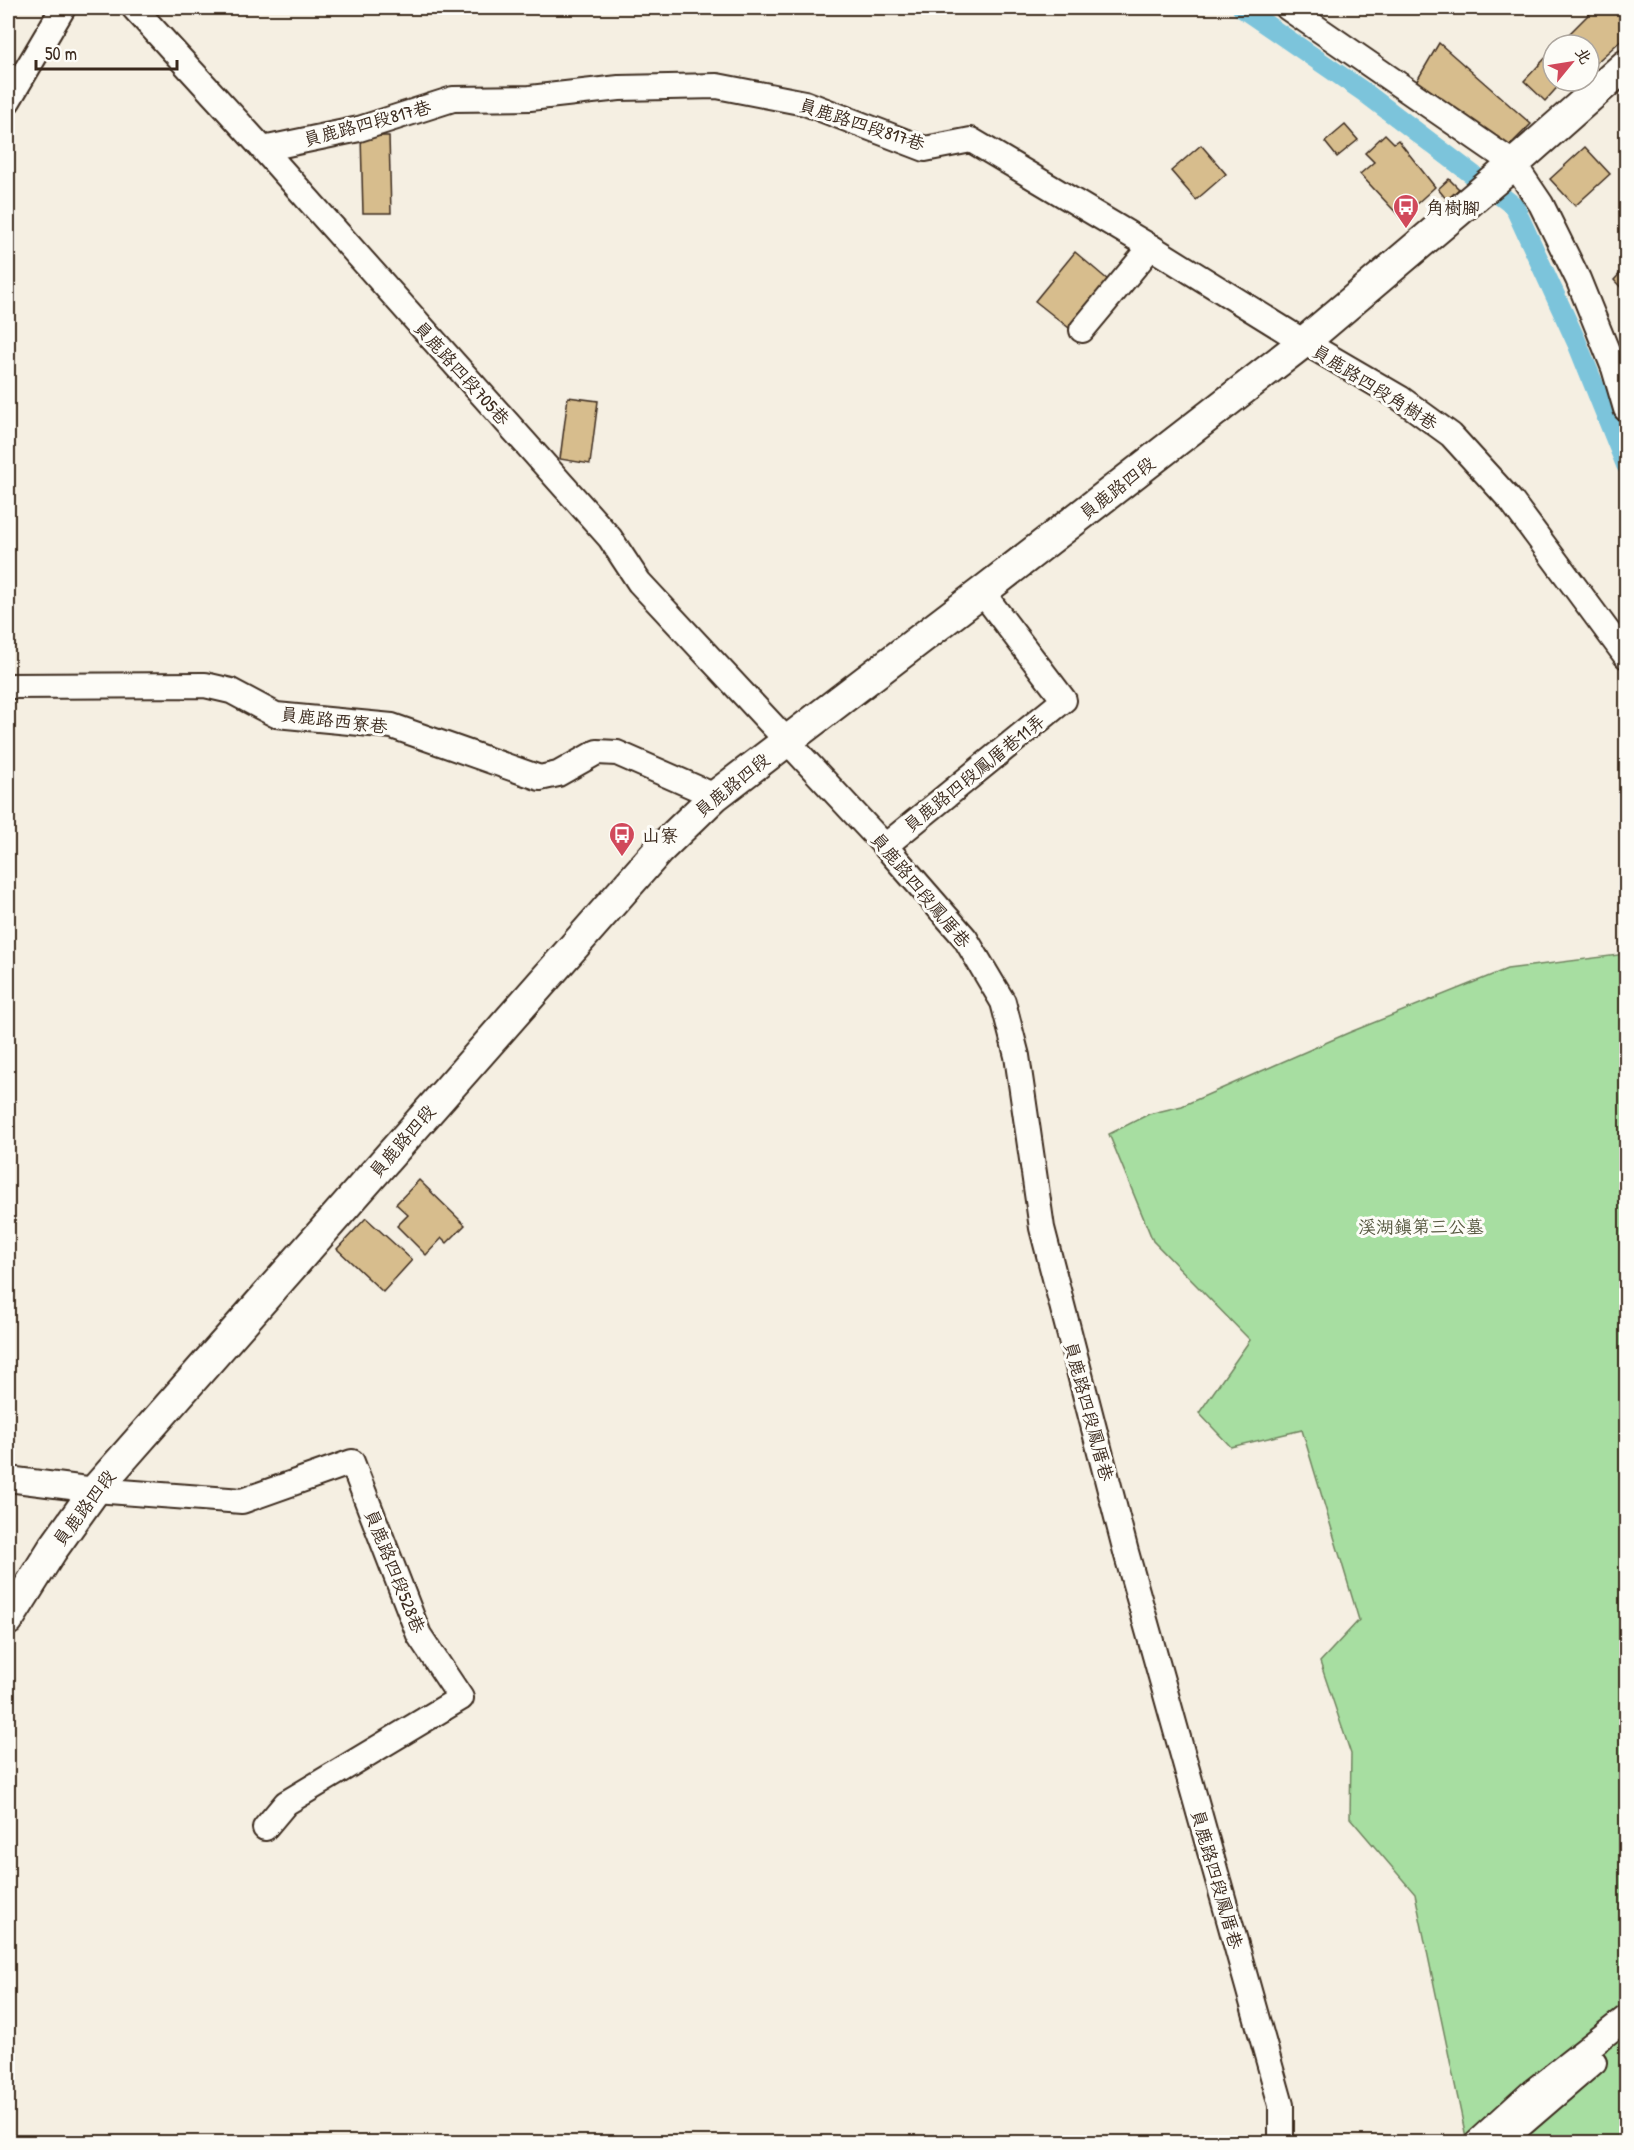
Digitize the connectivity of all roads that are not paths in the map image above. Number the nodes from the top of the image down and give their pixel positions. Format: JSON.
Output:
{"nodes":[{"id":1,"x":63,"y":8,"type":"edge"},
{"id":2,"x":134,"y":8,"type":"edge"},
{"id":3,"x":1288,"y":8,"type":"edge"},
{"id":4,"x":1626,"y":65,"type":"edge"},
{"id":5,"x":8,"y":100,"type":"edge"},
{"id":6,"x":263,"y":149,"type":"junction"},
{"id":7,"x":1514,"y":164,"type":"junction"},
{"id":8,"x":1151,"y":247,"type":"junction"},
{"id":9,"x":1082,"y":330,"type":"dead end"},
{"id":10,"x":1304,"y":342,"type":"junction"},
{"id":11,"x":1626,"y":409,"type":"edge"},
{"id":12,"x":982,"y":592,"type":"junction"},
{"id":13,"x":1626,"y":656,"type":"edge"},
{"id":14,"x":8,"y":686,"type":"edge"},
{"id":15,"x":788,"y":740,"type":"junction"},
{"id":16,"x":715,"y":796,"type":"junction"},
{"id":17,"x":885,"y":846,"type":"junction"},
{"id":18,"x":8,"y":1479,"type":"edge"},
{"id":19,"x":95,"y":1490,"type":"junction"},
{"id":20,"x":8,"y":1620,"type":"edge"},
{"id":21,"x":265,"y":1828,"type":"dead end"},
{"id":22,"x":1626,"y":2018,"type":"edge"},
{"id":23,"x":1626,"y":2034,"type":"edge"},
{"id":24,"x":1281,"y":2142,"type":"edge"},
{"id":25,"x":1477,"y":2142,"type":"edge"},
{"id":26,"x":1501,"y":2142,"type":"edge"}],
"edges":[{"from":1,"to":5,"type":"street"},
{"from":2,"to":6,"type":"street","name":"員鹿路四段705巷"},
{"from":3,"to":7,"type":"street"},
{"from":4,"to":7,"type":"main road","name":"員鹿路四段"},
{"from":6,"to":8,"type":"street","name":"員鹿路四段817巷"},
{"from":6,"to":15,"type":"street","name":"員鹿路四段705巷"},
{"from":7,"to":10,"type":"main road","name":"員鹿路四段"},
{"from":7,"to":11,"type":"street"},
{"from":8,"to":9,"type":"street"},
{"from":8,"to":10,"type":"street","name":"員鹿路四段角樹巷"},
{"from":10,"to":12,"type":"main road","name":"員鹿路四段"},
{"from":10,"to":13,"type":"street","name":"員鹿路四段角樹巷"},
{"from":12,"to":15,"type":"main road","name":"員鹿路四段"},
{"from":12,"to":17,"type":"street","name":"員鹿路四段鳳厝巷11弄"},
{"from":14,"to":16,"type":"street","name":"員鹿路西寮巷"},
{"from":15,"to":16,"type":"main road","name":"員鹿路四段"},
{"from":15,"to":17,"type":"street","name":"員鹿路四段鳳厝巷"},
{"from":16,"to":19,"type":"main road","name":"員鹿路四段"},
{"from":17,"to":24,"type":"street","name":"員鹿路四段鳳厝巷"},
{"from":18,"to":19,"type":"street"},
{"from":19,"to":20,"type":"main road","name":"員鹿路四段"},
{"from":19,"to":21,"type":"street","name":"員鹿路四段528巷"},
{"from":22,"to":25,"type":"street"},
{"from":23,"to":26,"type":"street"}]}
